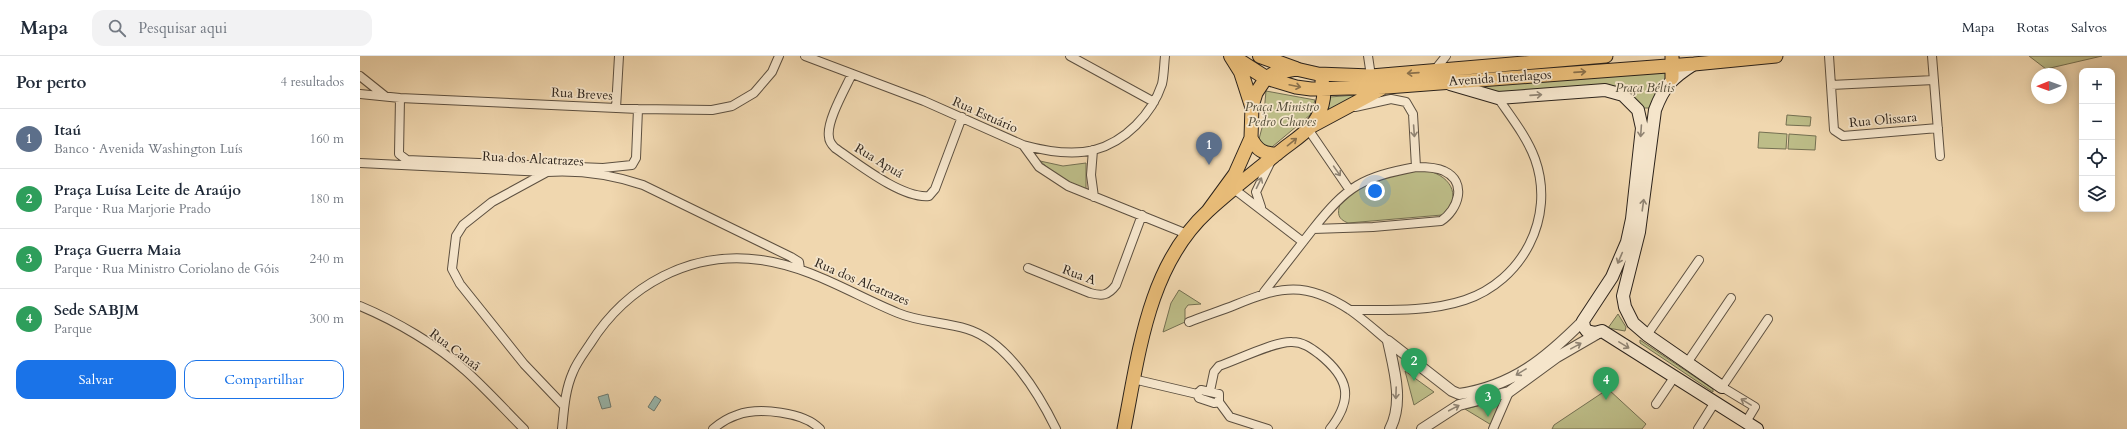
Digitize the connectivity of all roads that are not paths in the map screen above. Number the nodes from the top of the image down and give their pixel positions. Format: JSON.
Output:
{"nodes":[{"id":1,"x":619,"y":56,"type":"edge"},
{"id":2,"x":779,"y":56,"type":"edge"},
{"id":3,"x":805,"y":56,"type":"edge"},
{"id":4,"x":1070,"y":56,"type":"edge"},
{"id":5,"x":1165,"y":56,"type":"edge"},
{"id":6,"x":1231,"y":56,"type":"edge"},
{"id":7,"x":1260,"y":56,"type":"edge"},
{"id":8,"x":1368,"y":56,"type":"edge"},
{"id":9,"x":1446,"y":56,"type":"edge"},
{"id":10,"x":1606,"y":56,"type":"edge"},
{"id":11,"x":1776,"y":56,"type":"edge"},
{"id":12,"x":1829,"y":56,"type":"edge"},
{"id":13,"x":1932,"y":56,"type":"edge"},
{"id":14,"x":1673,"y":66,"type":"edge"},
{"id":15,"x":1296,"y":69,"type":"junction"},
{"id":16,"x":852,"y":74,"type":"junction"},
{"id":17,"x":1318,"y":74,"type":"junction"},
{"id":18,"x":360,"y":76,"type":"edge"},
{"id":19,"x":1371,"y":76,"type":"junction"},
{"id":20,"x":1437,"y":77,"type":"junction"},
{"id":21,"x":1266,"y":78,"type":"junction"},
{"id":22,"x":1934,"y":80,"type":"junction"},
{"id":23,"x":1832,"y":86,"type":"junction"},
{"id":24,"x":1387,"y":87,"type":"junction"},
{"id":25,"x":1324,"y":88,"type":"junction"},
{"id":26,"x":360,"y":94,"type":"edge"},
{"id":27,"x":385,"y":96,"type":"junction"},
{"id":28,"x":400,"y":98,"type":"junction"},
{"id":29,"x":1498,"y":98,"type":"junction"},
{"id":30,"x":1154,"y":102,"type":"junction"},
{"id":31,"x":1252,"y":106,"type":"junction"},
{"id":32,"x":616,"y":108,"type":"junction"},
{"id":33,"x":638,"y":109,"type":"junction"},
{"id":34,"x":1343,"y":110,"type":"junction"},
{"id":35,"x":1638,"y":110,"type":"junction"},
{"id":36,"x":1655,"y":110,"type":"junction"},
{"id":37,"x":962,"y":117,"type":"junction"},
{"id":38,"x":1310,"y":128,"type":"junction"},
{"id":39,"x":1938,"y":128,"type":"junction"},
{"id":40,"x":1251,"y":138,"type":"junction"},
{"id":41,"x":1023,"y":145,"type":"junction"},
{"id":42,"x":1093,"y":150,"type":"junction"},
{"id":43,"x":1275,"y":156,"type":"junction"},
{"id":44,"x":1940,"y":156,"type":"dead end"},
{"id":45,"x":360,"y":163,"type":"edge"},
{"id":46,"x":1416,"y":167,"type":"junction"},
{"id":47,"x":547,"y":172,"type":"junction"},
{"id":48,"x":1234,"y":189,"type":"junction"},
{"id":49,"x":1349,"y":189,"type":"junction"},
{"id":50,"x":1094,"y":197,"type":"junction"},
{"id":51,"x":1262,"y":209,"type":"junction"},
{"id":52,"x":1208,"y":211,"type":"junction"},
{"id":53,"x":1142,"y":215,"type":"junction"},
{"id":54,"x":1314,"y":229,"type":"junction"},
{"id":55,"x":1634,"y":231,"type":"junction"},
{"id":56,"x":1187,"y":234,"type":"junction"},
{"id":57,"x":1303,"y":242,"type":"junction"},
{"id":58,"x":1699,"y":260,"type":"dead end"},
{"id":59,"x":1028,"y":268,"type":"dead end"},
{"id":60,"x":800,"y":269,"type":"junction"},
{"id":61,"x":1264,"y":292,"type":"junction"},
{"id":62,"x":1731,"y":298,"type":"dead end"},
{"id":63,"x":360,"y":306,"type":"edge"},
{"id":64,"x":1350,"y":310,"type":"junction"},
{"id":65,"x":1768,"y":319,"type":"dead end"},
{"id":66,"x":1583,"y":321,"type":"junction"},
{"id":67,"x":1189,"y":322,"type":"dead end"},
{"id":68,"x":1602,"y":331,"type":"junction"},
{"id":69,"x":1646,"y":335,"type":"junction"},
{"id":70,"x":1388,"y":341,"type":"junction"},
{"id":71,"x":1687,"y":363,"type":"junction"},
{"id":72,"x":1675,"y":376,"type":"junction"},
{"id":73,"x":1133,"y":380,"type":"junction"},
{"id":74,"x":1507,"y":381,"type":"junction"},
{"id":75,"x":1722,"y":387,"type":"junction"},
{"id":76,"x":1210,"y":391,"type":"junction"},
{"id":77,"x":1509,"y":392,"type":"junction"},
{"id":78,"x":1197,"y":394,"type":"junction"},
{"id":79,"x":1704,"y":395,"type":"junction"},
{"id":80,"x":1219,"y":402,"type":"junction"},
{"id":81,"x":1715,"y":402,"type":"junction"},
{"id":82,"x":1656,"y":404,"type":"dead end"},
{"id":83,"x":564,"y":406,"type":"junction"},
{"id":84,"x":1736,"y":415,"type":"junction"},
{"id":85,"x":1746,"y":422,"type":"junction"},
{"id":86,"x":524,"y":429,"type":"edge"},
{"id":87,"x":562,"y":429,"type":"edge"},
{"id":88,"x":713,"y":429,"type":"edge"},
{"id":89,"x":820,"y":429,"type":"edge"},
{"id":90,"x":1056,"y":429,"type":"edge"},
{"id":91,"x":1124,"y":429,"type":"edge"},
{"id":92,"x":1268,"y":429,"type":"edge"},
{"id":93,"x":1330,"y":429,"type":"edge"},
{"id":94,"x":1390,"y":429,"type":"edge"},
{"id":95,"x":1422,"y":429,"type":"edge"},
{"id":96,"x":1493,"y":429,"type":"edge"},
{"id":97,"x":1698,"y":429,"type":"edge"},
{"id":98,"x":1757,"y":429,"type":"edge"}],
"edges":[{"from":1,"to":32,"type":"street"},
{"from":2,"to":33,"type":"street","name":"Rua Breves"},
{"from":3,"to":16,"type":"street","name":"Rua Estuário"},
{"from":4,"to":30,"type":"street"},
{"from":5,"to":30,"type":"street"},
{"from":6,"to":21,"type":"highway","name":"Avenida Interlagos"},
{"from":6,"to":31,"type":"highway"},
{"from":7,"to":15,"type":"highway"},
{"from":8,"to":19,"type":"street"},
{"from":9,"to":20,"type":"street"},
{"from":10,"to":20,"type":"main road","name":"Avenida Interlagos"},
{"from":11,"to":14,"type":"main road","name":"Avenida Interlagos"},
{"from":12,"to":23,"type":"street","name":"Rua Olissara"},
{"from":13,"to":22,"type":"street"},
{"from":20,"to":14,"type":"main road","name":"Avenida Interlagos","one_way":true},
{"from":14,"to":36,"type":"main road"},
{"from":15,"to":17,"type":"main road","name":"Avenida Interlagos"},
{"from":15,"to":21,"type":"main road"},
{"from":16,"to":37,"type":"street","name":"Rua Estuário"},
{"from":16,"to":37,"type":"street","name":"Rua Apuá"},
{"from":17,"to":19,"type":"main road","name":"Avenida Interlagos"},
{"from":17,"to":25,"type":"main road"},
{"from":18,"to":27,"type":"street"},
{"from":20,"to":19,"type":"main road","name":"Avenida Interlagos","one_way":true},
{"from":20,"to":24,"type":"main road","name":"Avenida Interlagos"},
{"from":20,"to":29,"type":"main road"},
{"from":21,"to":25,"type":"main road","name":"Avenida Interlagos","one_way":true},
{"from":21,"to":31,"type":"main road"},
{"from":22,"to":23,"type":"street"},
{"from":22,"to":39,"type":"street"},
{"from":23,"to":39,"type":"street","name":"Rua Olissara"},
{"from":24,"to":25,"type":"main road","name":"Avenida Interlagos"},
{"from":24,"to":34,"type":"main road"},
{"from":25,"to":38,"type":"main road"},
{"from":26,"to":27,"type":"street","name":"Rua Breves"},
{"from":27,"to":28,"type":"street","name":"Rua Breves"},
{"from":28,"to":32,"type":"street","name":"Rua Breves"},
{"from":28,"to":33,"type":"street"},
{"from":29,"to":35,"type":"main road","one_way":true},
{"from":29,"to":64,"type":"street"},
{"from":30,"to":42,"type":"street"},
{"from":31,"to":40,"type":"main road"},
{"from":32,"to":33,"type":"street","name":"Rua Breves"},
{"from":34,"to":38,"type":"main road"},
{"from":34,"to":46,"type":"street","one_way":true},
{"from":35,"to":36,"type":"main road"},
{"from":35,"to":55,"type":"main road","one_way":true},
{"from":55,"to":36,"type":"main road","one_way":true},
{"from":37,"to":41,"type":"street","name":"Rua Estuário"},
{"from":43,"to":38,"type":"main road","one_way":true},
{"from":38,"to":49,"type":"street","one_way":true},
{"from":39,"to":44,"type":"street"},
{"from":40,"to":43,"type":"main road"},
{"from":40,"to":52,"type":"main road"},
{"from":41,"to":42,"type":"street"},
{"from":41,"to":50,"type":"street","name":"Rua Estuário"},
{"from":42,"to":50,"type":"street"},
{"from":43,"to":48,"type":"main road"},
{"from":51,"to":43,"type":"street","one_way":true},
{"from":45,"to":47,"type":"street","name":"Rua dos Alcatrazes"},
{"from":46,"to":49,"type":"street"},
{"from":46,"to":54,"type":"street"},
{"from":47,"to":60,"type":"street","name":"Rua dos Alcatrazes"},
{"from":47,"to":83,"type":"street"},
{"from":48,"to":51,"type":"street"},
{"from":48,"to":52,"type":"main road"},
{"from":49,"to":54,"type":"street"},
{"from":50,"to":53,"type":"street","name":"Rua Estuário"},
{"from":51,"to":57,"type":"street"},
{"from":52,"to":56,"type":"main road"},
{"from":53,"to":56,"type":"street","name":"Rua Estuário"},
{"from":53,"to":59,"type":"street","name":"Rua A"},
{"from":54,"to":57,"type":"street"},
{"from":55,"to":66,"type":"main road","one_way":true},
{"from":55,"to":69,"type":"main road"},
{"from":56,"to":73,"type":"main road"},
{"from":57,"to":61,"type":"street"},
{"from":58,"to":69,"type":"street"},
{"from":60,"to":83,"type":"street","name":"Rua dos Alcatrazes"},
{"from":60,"to":90,"type":"street","name":"Rua dos Alcatrazes"},
{"from":61,"to":64,"type":"street"},
{"from":61,"to":67,"type":"street"},
{"from":62,"to":71,"type":"street"},
{"from":63,"to":86,"type":"street","name":"Rua Canaã"},
{"from":64,"to":70,"type":"street"},
{"from":65,"to":75,"type":"street"},
{"from":66,"to":68,"type":"main road"},
{"from":66,"to":74,"type":"street","one_way":true},
{"from":68,"to":72,"type":"main road","one_way":true},
{"from":77,"to":68,"type":"street","one_way":true},
{"from":69,"to":71,"type":"main road"},
{"from":70,"to":74,"type":"street"},
{"from":70,"to":94,"type":"street","one_way":true},
{"from":71,"to":75,"type":"main road"},
{"from":72,"to":79,"type":"main road"},
{"from":72,"to":82,"type":"street"},
{"from":73,"to":78,"type":"street"},
{"from":73,"to":91,"type":"main road"},
{"from":74,"to":77,"type":"street"},
{"from":75,"to":79,"type":"main road"},
{"from":75,"to":84,"type":"main road"},
{"from":85,"to":75,"type":"street","one_way":true},
{"from":76,"to":78,"type":"street"},
{"from":76,"to":80,"type":"street"},
{"from":76,"to":93,"type":"street"},
{"from":95,"to":77,"type":"street","one_way":true},
{"from":77,"to":96,"type":"street"},
{"from":78,"to":80,"type":"street"},
{"from":79,"to":81,"type":"main road"},
{"from":80,"to":92,"type":"street"},
{"from":81,"to":84,"type":"main road"},
{"from":81,"to":97,"type":"street"},
{"from":83,"to":87,"type":"street","name":"Rua dos Alcatrazes"},
{"from":84,"to":85,"type":"main road"},
{"from":85,"to":98,"type":"main road"},
{"from":88,"to":89,"type":"street"}]}
